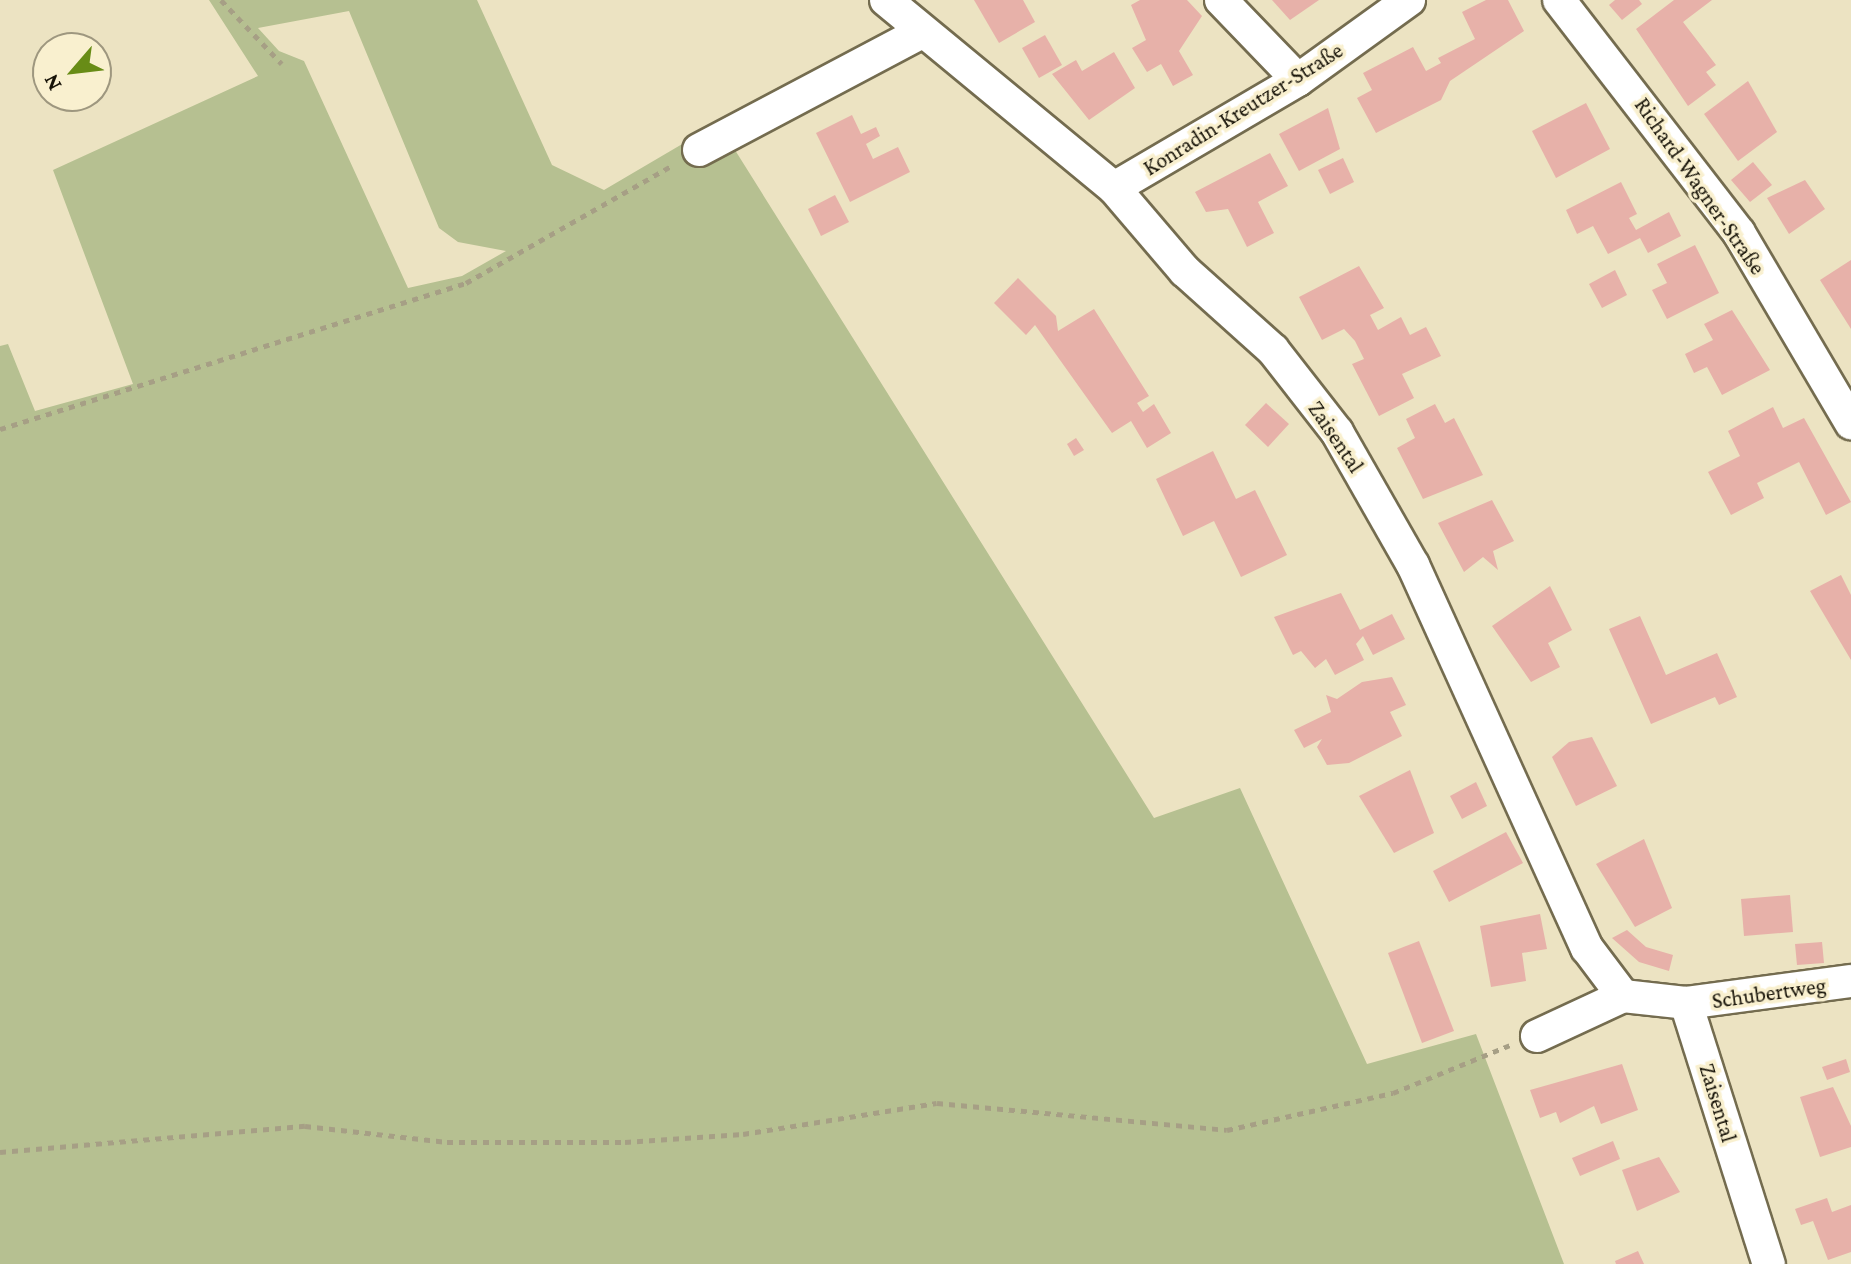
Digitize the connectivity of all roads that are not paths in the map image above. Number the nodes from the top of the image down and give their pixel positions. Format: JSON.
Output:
{"nodes":[{"id":1,"x":886,"y":0,"type":"edge"},
{"id":2,"x":1221,"y":0,"type":"edge"},
{"id":3,"x":1409,"y":0,"type":"edge"},
{"id":4,"x":1559,"y":0,"type":"edge"},
{"id":5,"x":922,"y":32,"type":"junction"},
{"id":6,"x":1298,"y":80,"type":"junction"},
{"id":7,"x":699,"y":150,"type":"road end"},
{"id":8,"x":1114,"y":188,"type":"junction"},
{"id":9,"x":1851,"y":423,"type":"edge"},
{"id":10,"x":1851,"y":981,"type":"edge"},
{"id":11,"x":1623,"y":996,"type":"junction"},
{"id":12,"x":1686,"y":1003,"type":"junction"},
{"id":13,"x":1537,"y":1036,"type":"road end"},
{"id":14,"x":1769,"y":1264,"type":"edge"}],
"edges":[{"from":1,"to":5,"type":"street","name":"Zaisental"},
{"from":2,"to":6,"type":"street"},
{"from":3,"to":6,"type":"street","name":"Konradin-Kreutzer-Straße"},
{"from":4,"to":9,"type":"street","name":"Richard-Wagner-Straße"},
{"from":5,"to":7,"type":"street"},
{"from":5,"to":8,"type":"street","name":"Zaisental"},
{"from":6,"to":8,"type":"street","name":"Konradin-Kreutzer-Straße"},
{"from":8,"to":11,"type":"street","name":"Zaisental"},
{"from":10,"to":12,"type":"street","name":"Schubertweg"},
{"from":11,"to":12,"type":"street"},
{"from":11,"to":13,"type":"street"},
{"from":12,"to":14,"type":"street","name":"Zaisental"}]}
